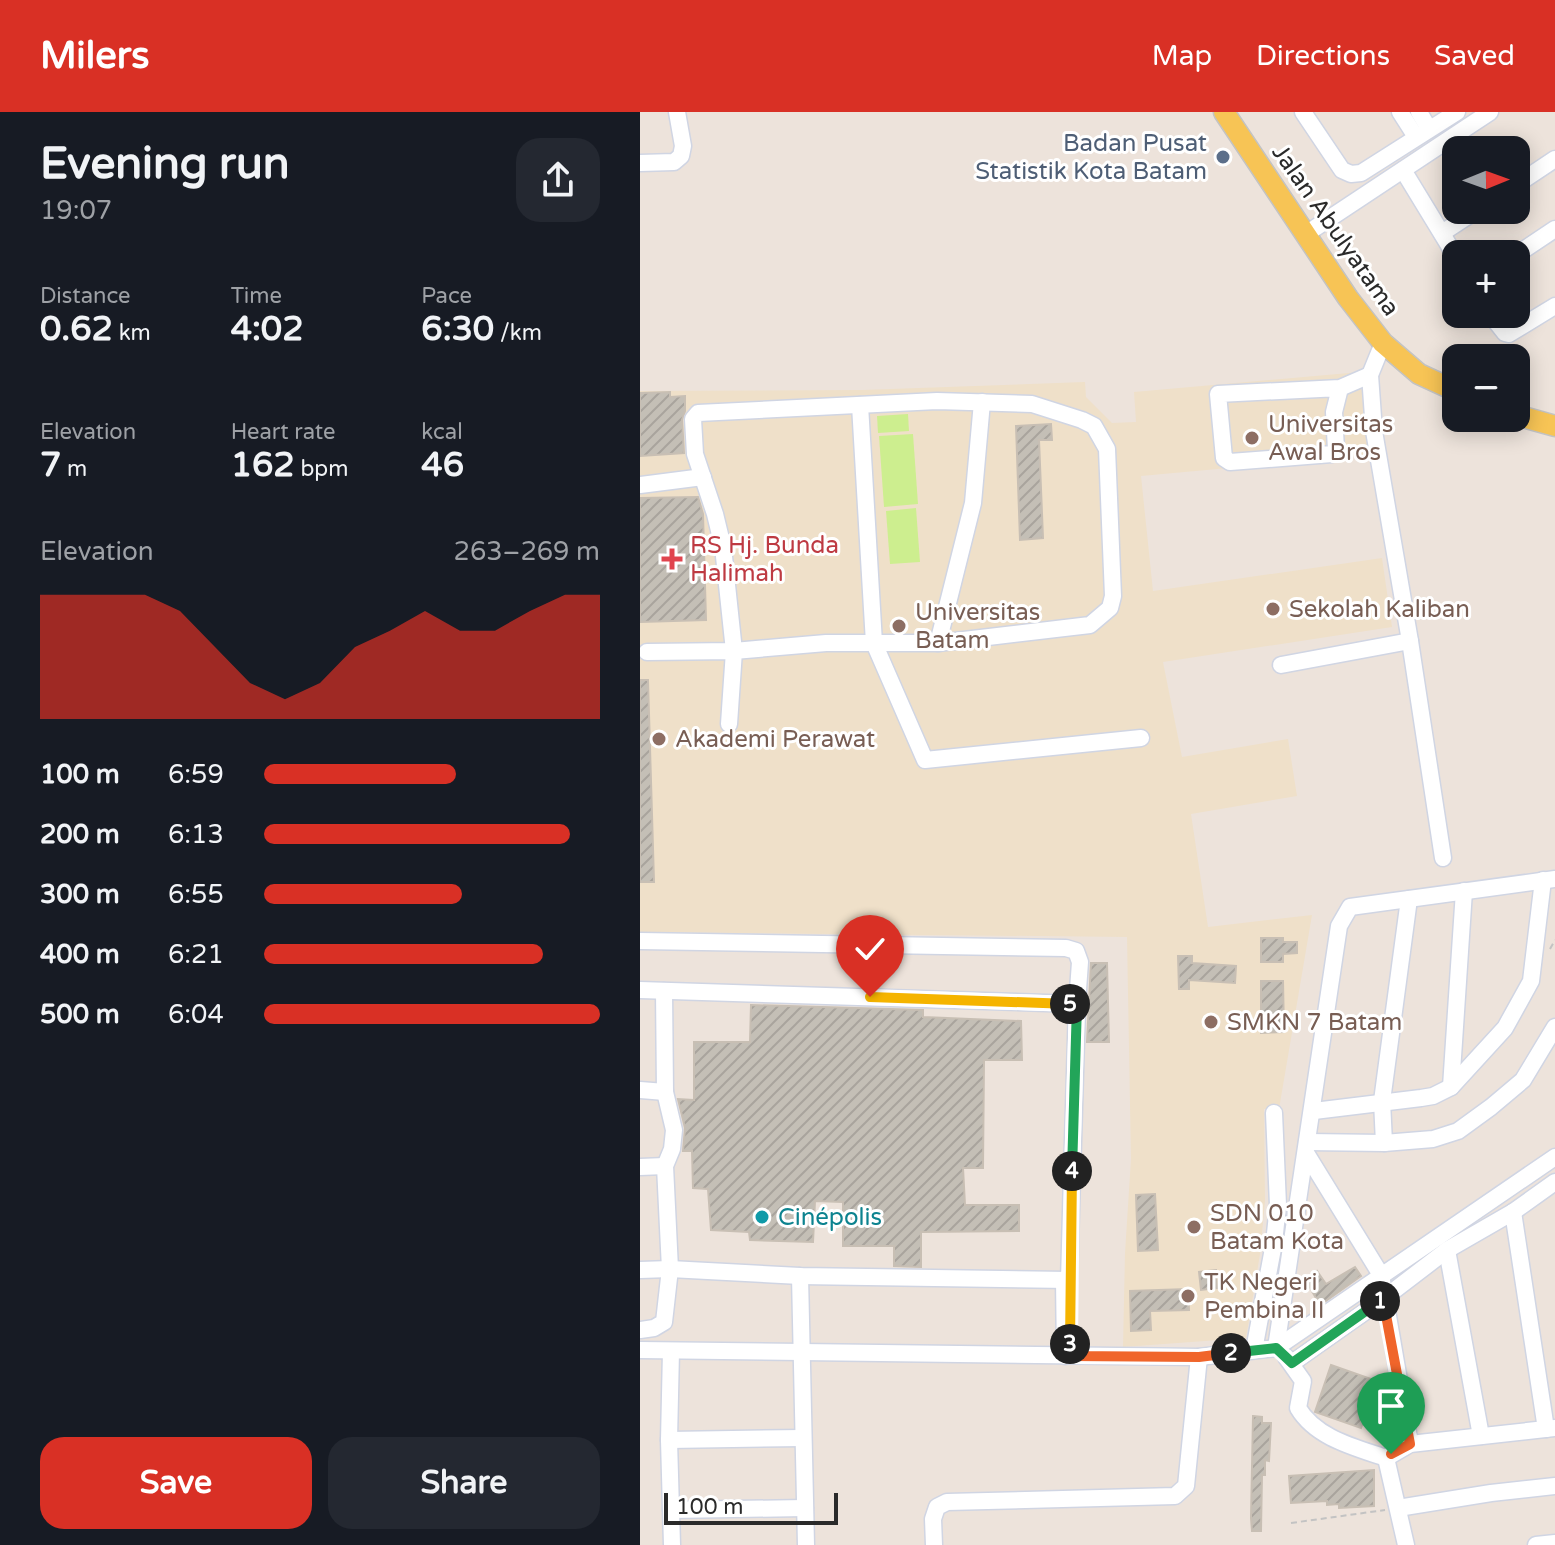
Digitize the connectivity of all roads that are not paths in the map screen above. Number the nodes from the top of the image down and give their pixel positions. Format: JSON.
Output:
{"nodes":[{"id":1,"x":677,"y":112,"type":"edge"},
{"id":2,"x":1224,"y":112,"type":"edge"},
{"id":3,"x":1303,"y":112,"type":"edge"},
{"id":4,"x":1400,"y":112,"type":"edge"},
{"id":5,"x":1419,"y":112,"type":"edge"},
{"id":6,"x":1457,"y":112,"type":"edge"},
{"id":7,"x":1490,"y":112,"type":"edge"},
{"id":8,"x":1423,"y":133,"type":"junction"},
{"id":9,"x":1555,"y":159,"type":"edge"},
{"id":10,"x":640,"y":163,"type":"edge"},
{"id":11,"x":1403,"y":170,"type":"junction"},
{"id":12,"x":1530,"y":176,"type":"edge"},
{"id":13,"x":1456,"y":224,"type":"edge"},
{"id":14,"x":1555,"y":229,"type":"edge"},
{"id":15,"x":1442,"y":233,"type":"junction"},
{"id":16,"x":1306,"y":234,"type":"junction"},
{"id":17,"x":1446,"y":240,"type":"edge"},
{"id":18,"x":1530,"y":246,"type":"edge"},
{"id":19,"x":1555,"y":306,"type":"edge"},
{"id":20,"x":1530,"y":321,"type":"edge"},
{"id":21,"x":1501,"y":328,"type":"edge"},
{"id":22,"x":1519,"y":328,"type":"edge"},
{"id":23,"x":1383,"y":343,"type":"junction"},
{"id":24,"x":1370,"y":375,"type":"junction"},
{"id":25,"x":1442,"y":385,"type":"edge"},
{"id":26,"x":1340,"y":388,"type":"junction"},
{"id":27,"x":982,"y":402,"type":"junction"},
{"id":28,"x":860,"y":405,"type":"junction"},
{"id":29,"x":1530,"y":419,"type":"edge"},
{"id":30,"x":1555,"y":426,"type":"edge"},
{"id":31,"x":703,"y":477,"type":"junction"},
{"id":32,"x":640,"y":485,"type":"edge"},
{"id":33,"x":1410,"y":641,"type":"junction"},
{"id":34,"x":874,"y":643,"type":"junction"},
{"id":35,"x":938,"y":643,"type":"junction"},
{"id":36,"x":734,"y":651,"type":"junction"},
{"id":37,"x":647,"y":652,"type":"dead end"},
{"id":38,"x":1281,"y":665,"type":"dead end"},
{"id":39,"x":729,"y":724,"type":"dead end"},
{"id":40,"x":1141,"y":738,"type":"dead end"},
{"id":41,"x":1443,"y":858,"type":"dead end"},
{"id":42,"x":1549,"y":879,"type":"edge"},
{"id":43,"x":1464,"y":891,"type":"junction"},
{"id":44,"x":1409,"y":899,"type":"junction"},
{"id":45,"x":640,"y":941,"type":"edge"},
{"id":46,"x":640,"y":990,"type":"edge"},
{"id":47,"x":664,"y":991,"type":"junction"},
{"id":48,"x":1077,"y":1004,"type":"junction"},
{"id":49,"x":1555,"y":1027,"type":"edge"},
{"id":50,"x":1451,"y":1087,"type":"junction"},
{"id":51,"x":640,"y":1090,"type":"edge"},
{"id":52,"x":665,"y":1092,"type":"junction"},
{"id":53,"x":1382,"y":1101,"type":"junction"},
{"id":54,"x":1314,"y":1111,"type":"junction"},
{"id":55,"x":1274,"y":1113,"type":"dead end"},
{"id":56,"x":1384,"y":1143,"type":"junction"},
{"id":57,"x":1307,"y":1148,"type":"junction"},
{"id":58,"x":1555,"y":1157,"type":"edge"},
{"id":59,"x":665,"y":1166,"type":"junction"},
{"id":60,"x":640,"y":1167,"type":"edge"},
{"id":61,"x":1555,"y":1182,"type":"edge"},
{"id":62,"x":1278,"y":1205,"type":"junction"},
{"id":63,"x":1298,"y":1208,"type":"junction"},
{"id":64,"x":1513,"y":1212,"type":"junction"},
{"id":65,"x":1274,"y":1243,"type":"junction"},
{"id":66,"x":1292,"y":1245,"type":"junction"},
{"id":67,"x":1447,"y":1250,"type":"junction"},
{"id":68,"x":670,"y":1269,"type":"junction"},
{"id":69,"x":640,"y":1270,"type":"edge"},
{"id":70,"x":1381,"y":1275,"type":"junction"},
{"id":71,"x":800,"y":1276,"type":"junction"},
{"id":72,"x":1064,"y":1280,"type":"junction"},
{"id":73,"x":1383,"y":1299,"type":"junction"},
{"id":74,"x":640,"y":1330,"type":"edge"},
{"id":75,"x":1276,"y":1348,"type":"junction"},
{"id":76,"x":640,"y":1350,"type":"edge"},
{"id":77,"x":1254,"y":1350,"type":"junction"},
{"id":78,"x":671,"y":1351,"type":"junction"},
{"id":79,"x":802,"y":1352,"type":"junction"},
{"id":80,"x":1065,"y":1356,"type":"junction"},
{"id":81,"x":1199,"y":1357,"type":"junction"},
{"id":82,"x":1292,"y":1363,"type":"junction"},
{"id":83,"x":1550,"y":1428,"type":"edge"},
{"id":84,"x":1481,"y":1436,"type":"junction"},
{"id":85,"x":803,"y":1438,"type":"junction"},
{"id":86,"x":669,"y":1440,"type":"junction"},
{"id":87,"x":1410,"y":1444,"type":"junction"},
{"id":88,"x":1386,"y":1458,"type":"junction"},
{"id":89,"x":1555,"y":1486,"type":"edge"},
{"id":90,"x":805,"y":1508,"type":"junction"},
{"id":91,"x":1398,"y":1508,"type":"junction"},
{"id":92,"x":671,"y":1510,"type":"junction"},
{"id":93,"x":1555,"y":1543,"type":"edge"},
{"id":94,"x":672,"y":1545,"type":"edge"},
{"id":95,"x":806,"y":1545,"type":"edge"},
{"id":96,"x":934,"y":1545,"type":"edge"},
{"id":97,"x":1406,"y":1545,"type":"edge"},
{"id":98,"x":1536,"y":1545,"type":"edge"}],
"edges":[{"from":1,"to":10,"type":"street"},
{"from":2,"to":16,"type":"main road","name":"Jalan Abulyatama"},
{"from":3,"to":8,"type":"street"},
{"from":4,"to":8,"type":"street"},
{"from":5,"to":8,"type":"street"},
{"from":6,"to":8,"type":"street"},
{"from":7,"to":11,"type":"street"},
{"from":9,"to":12,"type":"street"},
{"from":11,"to":15,"type":"street"},
{"from":11,"to":16,"type":"street"},
{"from":13,"to":15,"type":"street"},
{"from":14,"to":18,"type":"street"},
{"from":15,"to":17,"type":"street"},
{"from":16,"to":23,"type":"main road","name":"Jalan Abulyatama"},
{"from":19,"to":20,"type":"street"},
{"from":21,"to":22,"type":"street"},
{"from":23,"to":24,"type":"street"},
{"from":23,"to":25,"type":"main road","name":"Jalan Abulyatama"},
{"from":24,"to":26,"type":"street"},
{"from":24,"to":33,"type":"street"},
{"from":26,"to":26,"type":"street"},
{"from":27,"to":28,"type":"street"},
{"from":27,"to":35,"type":"street"},
{"from":27,"to":35,"type":"street"},
{"from":28,"to":31,"type":"street"},
{"from":28,"to":34,"type":"street"},
{"from":29,"to":30,"type":"main road"},
{"from":31,"to":32,"type":"street"},
{"from":31,"to":36,"type":"street"},
{"from":33,"to":38,"type":"street"},
{"from":33,"to":41,"type":"street"},
{"from":34,"to":35,"type":"street"},
{"from":34,"to":36,"type":"street"},
{"from":34,"to":40,"type":"street"},
{"from":36,"to":37,"type":"street"},
{"from":36,"to":39,"type":"street"},
{"from":42,"to":43,"type":"street"},
{"from":42,"to":50,"type":"street"},
{"from":43,"to":44,"type":"street"},
{"from":43,"to":50,"type":"street"},
{"from":44,"to":53,"type":"street"},
{"from":44,"to":54,"type":"street"},
{"from":45,"to":48,"type":"street"},
{"from":46,"to":47,"type":"street"},
{"from":47,"to":48,"type":"street"},
{"from":47,"to":52,"type":"street"},
{"from":48,"to":72,"type":"street"},
{"from":49,"to":56,"type":"street"},
{"from":50,"to":53,"type":"street"},
{"from":51,"to":52,"type":"street"},
{"from":52,"to":59,"type":"street"},
{"from":53,"to":54,"type":"street"},
{"from":53,"to":56,"type":"street"},
{"from":54,"to":57,"type":"street"},
{"from":55,"to":62,"type":"street"},
{"from":56,"to":57,"type":"street"},
{"from":57,"to":63,"type":"street"},
{"from":57,"to":70,"type":"street"},
{"from":58,"to":70,"type":"street"},
{"from":59,"to":60,"type":"street"},
{"from":59,"to":68,"type":"street"},
{"from":61,"to":64,"type":"street"},
{"from":62,"to":63,"type":"street"},
{"from":62,"to":65,"type":"street"},
{"from":63,"to":66,"type":"street"},
{"from":64,"to":67,"type":"street"},
{"from":64,"to":83,"type":"street"},
{"from":65,"to":66,"type":"street"},
{"from":65,"to":77,"type":"street"},
{"from":66,"to":75,"type":"street"},
{"from":67,"to":73,"type":"street"},
{"from":67,"to":84,"type":"street"},
{"from":68,"to":69,"type":"street"},
{"from":68,"to":71,"type":"street"},
{"from":68,"to":74,"type":"street"},
{"from":70,"to":73,"type":"street"},
{"from":70,"to":75,"type":"street"},
{"from":71,"to":72,"type":"street"},
{"from":71,"to":79,"type":"street"},
{"from":72,"to":80,"type":"street"},
{"from":73,"to":82,"type":"street"},
{"from":73,"to":87,"type":"street"},
{"from":75,"to":77,"type":"street"},
{"from":75,"to":82,"type":"street"},
{"from":76,"to":78,"type":"street"},
{"from":77,"to":81,"type":"street"},
{"from":78,"to":79,"type":"street"},
{"from":78,"to":86,"type":"street"},
{"from":79,"to":80,"type":"street"},
{"from":79,"to":85,"type":"street"},
{"from":80,"to":81,"type":"street"},
{"from":81,"to":96,"type":"street"},
{"from":82,"to":88,"type":"street"},
{"from":83,"to":84,"type":"street"},
{"from":84,"to":87,"type":"street"},
{"from":85,"to":86,"type":"street"},
{"from":85,"to":90,"type":"street"},
{"from":86,"to":92,"type":"street"},
{"from":87,"to":88,"type":"street"},
{"from":88,"to":91,"type":"street"},
{"from":89,"to":91,"type":"street"},
{"from":90,"to":92,"type":"street"},
{"from":90,"to":95,"type":"street"},
{"from":91,"to":97,"type":"street"},
{"from":92,"to":94,"type":"street"},
{"from":93,"to":98,"type":"street"}]}
